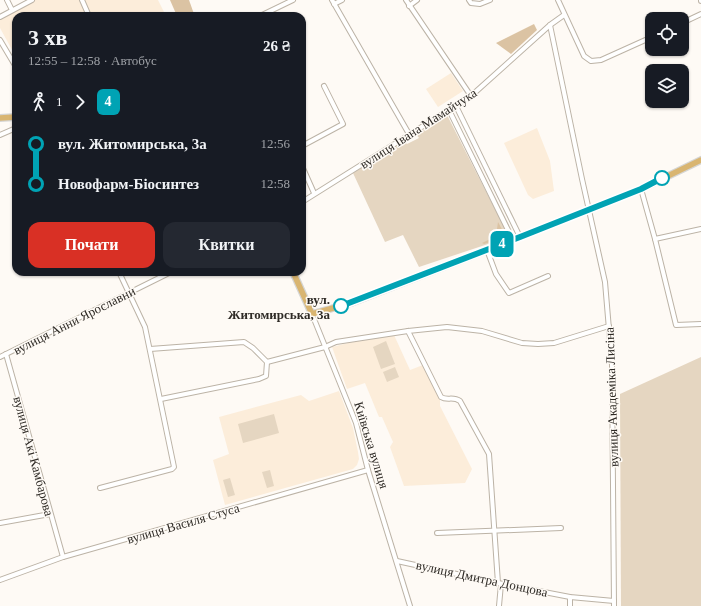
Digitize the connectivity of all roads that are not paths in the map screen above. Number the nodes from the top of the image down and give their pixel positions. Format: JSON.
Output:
{"nodes":[{"id":1,"x":7,"y":0,"type":"edge"},
{"id":2,"x":32,"y":0,"type":"edge"},
{"id":3,"x":82,"y":0,"type":"edge"},
{"id":4,"x":293,"y":0,"type":"edge"},
{"id":5,"x":342,"y":0,"type":"edge"},
{"id":6,"x":406,"y":0,"type":"edge"},
{"id":7,"x":417,"y":0,"type":"edge"},
{"id":8,"x":469,"y":0,"type":"edge"},
{"id":9,"x":490,"y":0,"type":"edge"},
{"id":10,"x":558,"y":0,"type":"edge"},
{"id":11,"x":333,"y":2,"type":"edge"},
{"id":12,"x":408,"y":6,"type":"junction"},
{"id":13,"x":12,"y":10,"type":"junction"},
{"id":14,"x":87,"y":12,"type":"edge"},
{"id":15,"x":268,"y":12,"type":"edge"},
{"id":16,"x":701,"y":14,"type":"edge"},
{"id":17,"x":564,"y":15,"type":"junction"},
{"id":18,"x":0,"y":17,"type":"edge"},
{"id":19,"x":689,"y":20,"type":"edge"},
{"id":20,"x":550,"y":25,"type":"junction"},
{"id":21,"x":0,"y":40,"type":"edge"},
{"id":22,"x":645,"y":40,"type":"edge"},
{"id":23,"x":12,"y":61,"type":"edge"},
{"id":24,"x":324,"y":86,"type":"dead end"},
{"id":25,"x":471,"y":96,"type":"junction"},
{"id":26,"x":456,"y":106,"type":"junction"},
{"id":27,"x":449,"y":110,"type":"junction"},
{"id":28,"x":12,"y":117,"type":"edge"},
{"id":29,"x":0,"y":118,"type":"edge"},
{"id":30,"x":12,"y":130,"type":"edge"},
{"id":31,"x":409,"y":134,"type":"junction"},
{"id":32,"x":0,"y":135,"type":"edge"},
{"id":33,"x":306,"y":144,"type":"edge"},
{"id":34,"x":701,"y":160,"type":"edge"},
{"id":35,"x":306,"y":175,"type":"edge"},
{"id":36,"x":641,"y":189,"type":"junction"},
{"id":37,"x":314,"y":193,"type":"junction"},
{"id":38,"x":306,"y":199,"type":"edge"},
{"id":39,"x":588,"y":210,"type":"junction"},
{"id":40,"x":701,"y":229,"type":"edge"},
{"id":41,"x":520,"y":237,"type":"junction"},
{"id":42,"x":655,"y":238,"type":"junction"},
{"id":43,"x":513,"y":240,"type":"junction"},
{"id":44,"x":487,"y":250,"type":"junction"},
{"id":45,"x":121,"y":276,"type":"edge"},
{"id":46,"x":163,"y":276,"type":"edge"},
{"id":47,"x":295,"y":276,"type":"edge"},
{"id":48,"x":548,"y":276,"type":"dead end"},
{"id":49,"x":129,"y":292,"type":"junction"},
{"id":50,"x":312,"y":314,"type":"junction"},
{"id":51,"x":701,"y":324,"type":"edge"},
{"id":52,"x":609,"y":326,"type":"junction"},
{"id":53,"x":408,"y":331,"type":"junction"},
{"id":54,"x":325,"y":347,"type":"junction"},
{"id":55,"x":150,"y":349,"type":"junction"},
{"id":56,"x":6,"y":354,"type":"junction"},
{"id":57,"x":0,"y":357,"type":"edge"},
{"id":58,"x":267,"y":362,"type":"junction"},
{"id":59,"x":161,"y":399,"type":"junction"},
{"id":60,"x":368,"y":470,"type":"junction"},
{"id":61,"x":100,"y":488,"type":"dead end"},
{"id":62,"x":50,"y":514,"type":"junction"},
{"id":63,"x":0,"y":523,"type":"edge"},
{"id":64,"x":561,"y":528,"type":"dead end"},
{"id":65,"x":494,"y":530,"type":"junction"},
{"id":66,"x":437,"y":533,"type":"dead end"},
{"id":67,"x":63,"y":557,"type":"junction"},
{"id":68,"x":397,"y":561,"type":"junction"},
{"id":69,"x":0,"y":580,"type":"edge"},
{"id":70,"x":500,"y":583,"type":"junction"},
{"id":71,"x":570,"y":596,"type":"junction"},
{"id":72,"x":614,"y":601,"type":"junction"},
{"id":73,"x":410,"y":606,"type":"edge"},
{"id":74,"x":500,"y":606,"type":"edge"},
{"id":75,"x":570,"y":606,"type":"edge"},
{"id":76,"x":614,"y":606,"type":"edge"}],
"edges":[{"from":1,"to":13,"type":"street"},
{"from":2,"to":13,"type":"street"},
{"from":3,"to":14,"type":"street"},
{"from":4,"to":15,"type":"street"},
{"from":5,"to":11,"type":"street"},
{"from":6,"to":12,"type":"street"},
{"from":7,"to":12,"type":"street"},
{"from":8,"to":9,"type":"street"},
{"from":10,"to":17,"type":"street"},
{"from":11,"to":31,"type":"street"},
{"from":12,"to":25,"type":"street"},
{"from":13,"to":18,"type":"street"},
{"from":16,"to":19,"type":"street"},
{"from":17,"to":20,"type":"street","name":"вулиця Івана Мамайчука"},
{"from":17,"to":22,"type":"street"},
{"from":20,"to":25,"type":"street","name":"вулиця Івана Мамайчука"},
{"from":20,"to":39,"type":"street","name":"вулиця Академіка Лисіна"},
{"from":21,"to":23,"type":"street"},
{"from":24,"to":33,"type":"street"},
{"from":25,"to":26,"type":"street","name":"вулиця Івана Мамайчука"},
{"from":26,"to":27,"type":"street","name":"вулиця Івана Мамайчука"},
{"from":26,"to":41,"type":"street"},
{"from":27,"to":31,"type":"street","name":"вулиця Івана Мамайчука"},
{"from":27,"to":43,"type":"street"},
{"from":28,"to":29,"type":"main road"},
{"from":30,"to":32,"type":"street"},
{"from":31,"to":37,"type":"street","name":"вулиця Івана Мамайчука"},
{"from":34,"to":36,"type":"main road"},
{"from":35,"to":37,"type":"street"},
{"from":36,"to":39,"type":"main road"},
{"from":36,"to":42,"type":"street"},
{"from":37,"to":38,"type":"street","name":"вулиця Івана Мамайчука"},
{"from":39,"to":41,"type":"main road"},
{"from":39,"to":52,"type":"street","name":"вулиця Академіка Лисіна"},
{"from":40,"to":42,"type":"street"},
{"from":41,"to":43,"type":"main road"},
{"from":42,"to":51,"type":"street"},
{"from":43,"to":44,"type":"main road"},
{"from":44,"to":48,"type":"street"},
{"from":44,"to":50,"type":"main road"},
{"from":45,"to":49,"type":"street"},
{"from":46,"to":49,"type":"street","name":"вулиця Анни Ярославни"},
{"from":47,"to":50,"type":"main road","name":"Київська вулиця"},
{"from":49,"to":55,"type":"street"},
{"from":49,"to":56,"type":"street","name":"вулиця Анни Ярославни"},
{"from":50,"to":54,"type":"street","name":"Київська вулиця"},
{"from":52,"to":53,"type":"street"},
{"from":52,"to":72,"type":"street","name":"вулиця Академіка Лисіна"},
{"from":53,"to":54,"type":"street"},
{"from":53,"to":65,"type":"street"},
{"from":54,"to":58,"type":"street"},
{"from":54,"to":60,"type":"street","name":"Київська вулиця"},
{"from":55,"to":58,"type":"street"},
{"from":55,"to":59,"type":"street"},
{"from":56,"to":57,"type":"street","name":"вулиця Анни Ярославни"},
{"from":56,"to":62,"type":"street","name":"вулиця Акі Камбарова"},
{"from":58,"to":59,"type":"street"},
{"from":59,"to":61,"type":"street"},
{"from":60,"to":67,"type":"street","name":"вулиця Василя Стуса"},
{"from":60,"to":68,"type":"street","name":"Київська вулиця"},
{"from":62,"to":63,"type":"street"},
{"from":62,"to":67,"type":"street","name":"вулиця Акі Камбарова"},
{"from":64,"to":65,"type":"street"},
{"from":65,"to":66,"type":"street"},
{"from":65,"to":70,"type":"street"},
{"from":67,"to":69,"type":"street","name":"вулиця Василя Стуса"},
{"from":68,"to":70,"type":"street","name":"вулиця Дмитра Донцова"},
{"from":68,"to":73,"type":"street","name":"Київська вулиця"},
{"from":70,"to":71,"type":"street","name":"вулиця Дмитра Донцова"},
{"from":70,"to":74,"type":"street"},
{"from":71,"to":72,"type":"street","name":"вулиця Дмитра Донцова"},
{"from":71,"to":75,"type":"street"},
{"from":72,"to":76,"type":"street","name":"вулиця Академіка Лисіна"}]}
